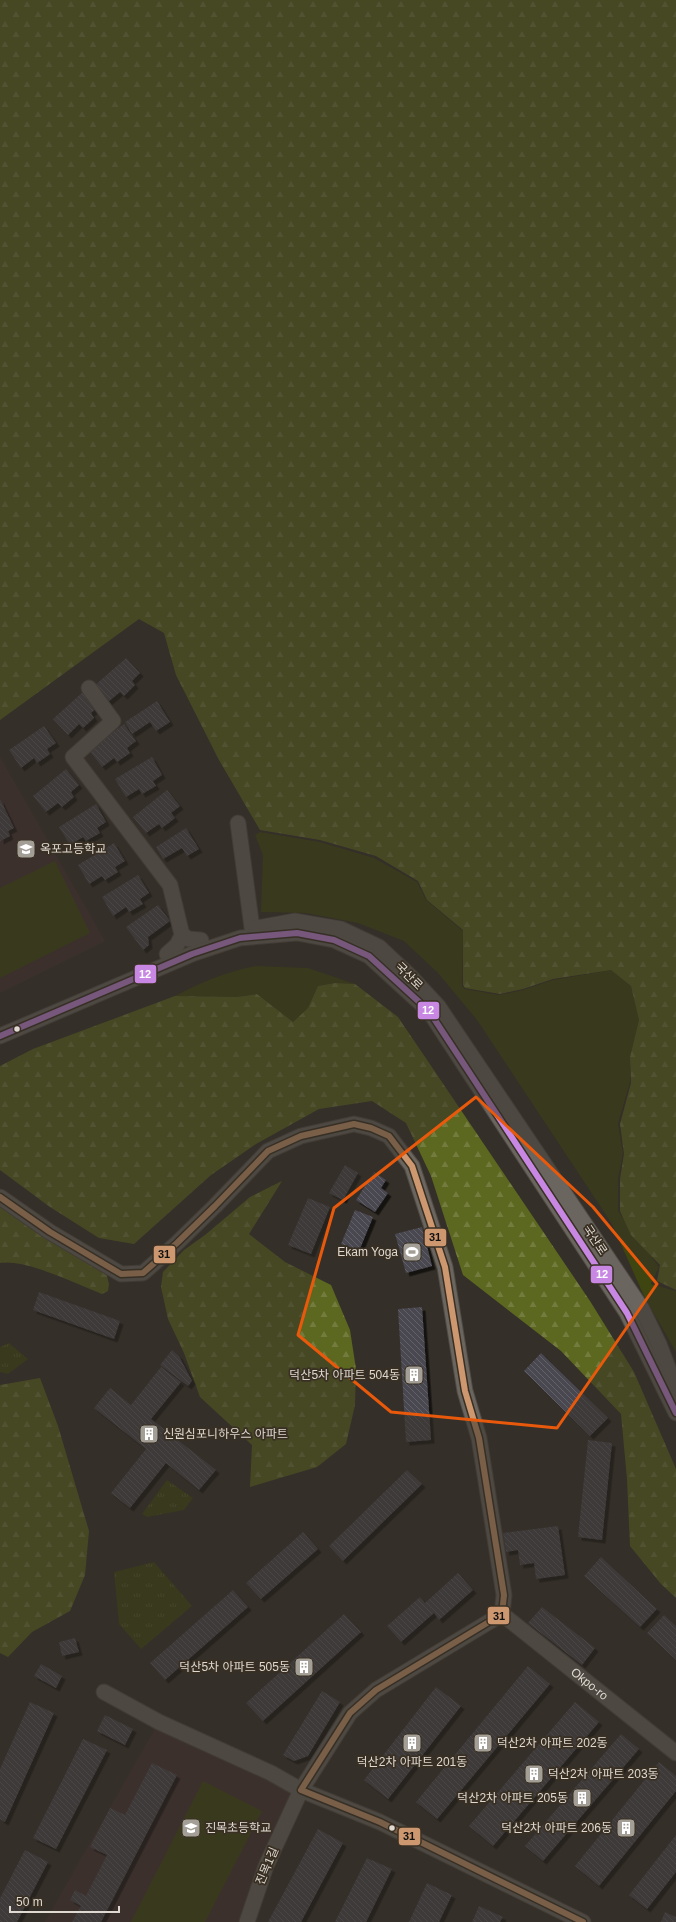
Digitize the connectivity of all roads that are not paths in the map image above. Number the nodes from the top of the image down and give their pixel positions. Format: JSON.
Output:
{"nodes":[{"id":1,"x":89,"y":688,"type":"dead end"},
{"id":2,"x":238,"y":823,"type":"dead end"},
{"id":3,"x":252,"y":928,"type":"junction"},
{"id":4,"x":182,"y":935,"type":"junction"},
{"id":5,"x":201,"y":940,"type":"junction"},
{"id":6,"x":167,"y":954,"type":"junction"},
{"id":7,"x":0,"y":1027,"type":"edge"},
{"id":8,"x":0,"y":1036,"type":"edge"},
{"id":9,"x":0,"y":1197,"type":"edge"},
{"id":10,"x":676,"y":1388,"type":"edge"},
{"id":11,"x":676,"y":1413,"type":"edge"},
{"id":12,"x":502,"y":1614,"type":"junction"},
{"id":13,"x":104,"y":1692,"type":"dead end"},
{"id":14,"x":676,"y":1753,"type":"edge"},
{"id":15,"x":301,"y":1790,"type":"junction"},
{"id":16,"x":247,"y":1922,"type":"edge"},
{"id":17,"x":583,"y":1922,"type":"edge"}],
"edges":[{"from":1,"to":4,"type":"street"},
{"from":2,"to":3,"type":"street"},
{"from":3,"to":5,"type":"street","name":"국산로"},
{"from":3,"to":10,"type":"street","name":"국산로"},
{"from":4,"to":5,"type":"street"},
{"from":4,"to":6,"type":"street"},
{"from":5,"to":6,"type":"street","name":"국산로"},
{"from":6,"to":7,"type":"street","name":"국산로"},
{"from":8,"to":11,"type":"street","name":"국산로"},
{"from":9,"to":12,"type":"street"},
{"from":12,"to":14,"type":"street","name":"Okpo-ro"},
{"from":12,"to":15,"type":"street","name":"진목1길"},
{"from":13,"to":15,"type":"street"},
{"from":15,"to":16,"type":"street","name":"진목1길"},
{"from":15,"to":17,"type":"street"}]}
